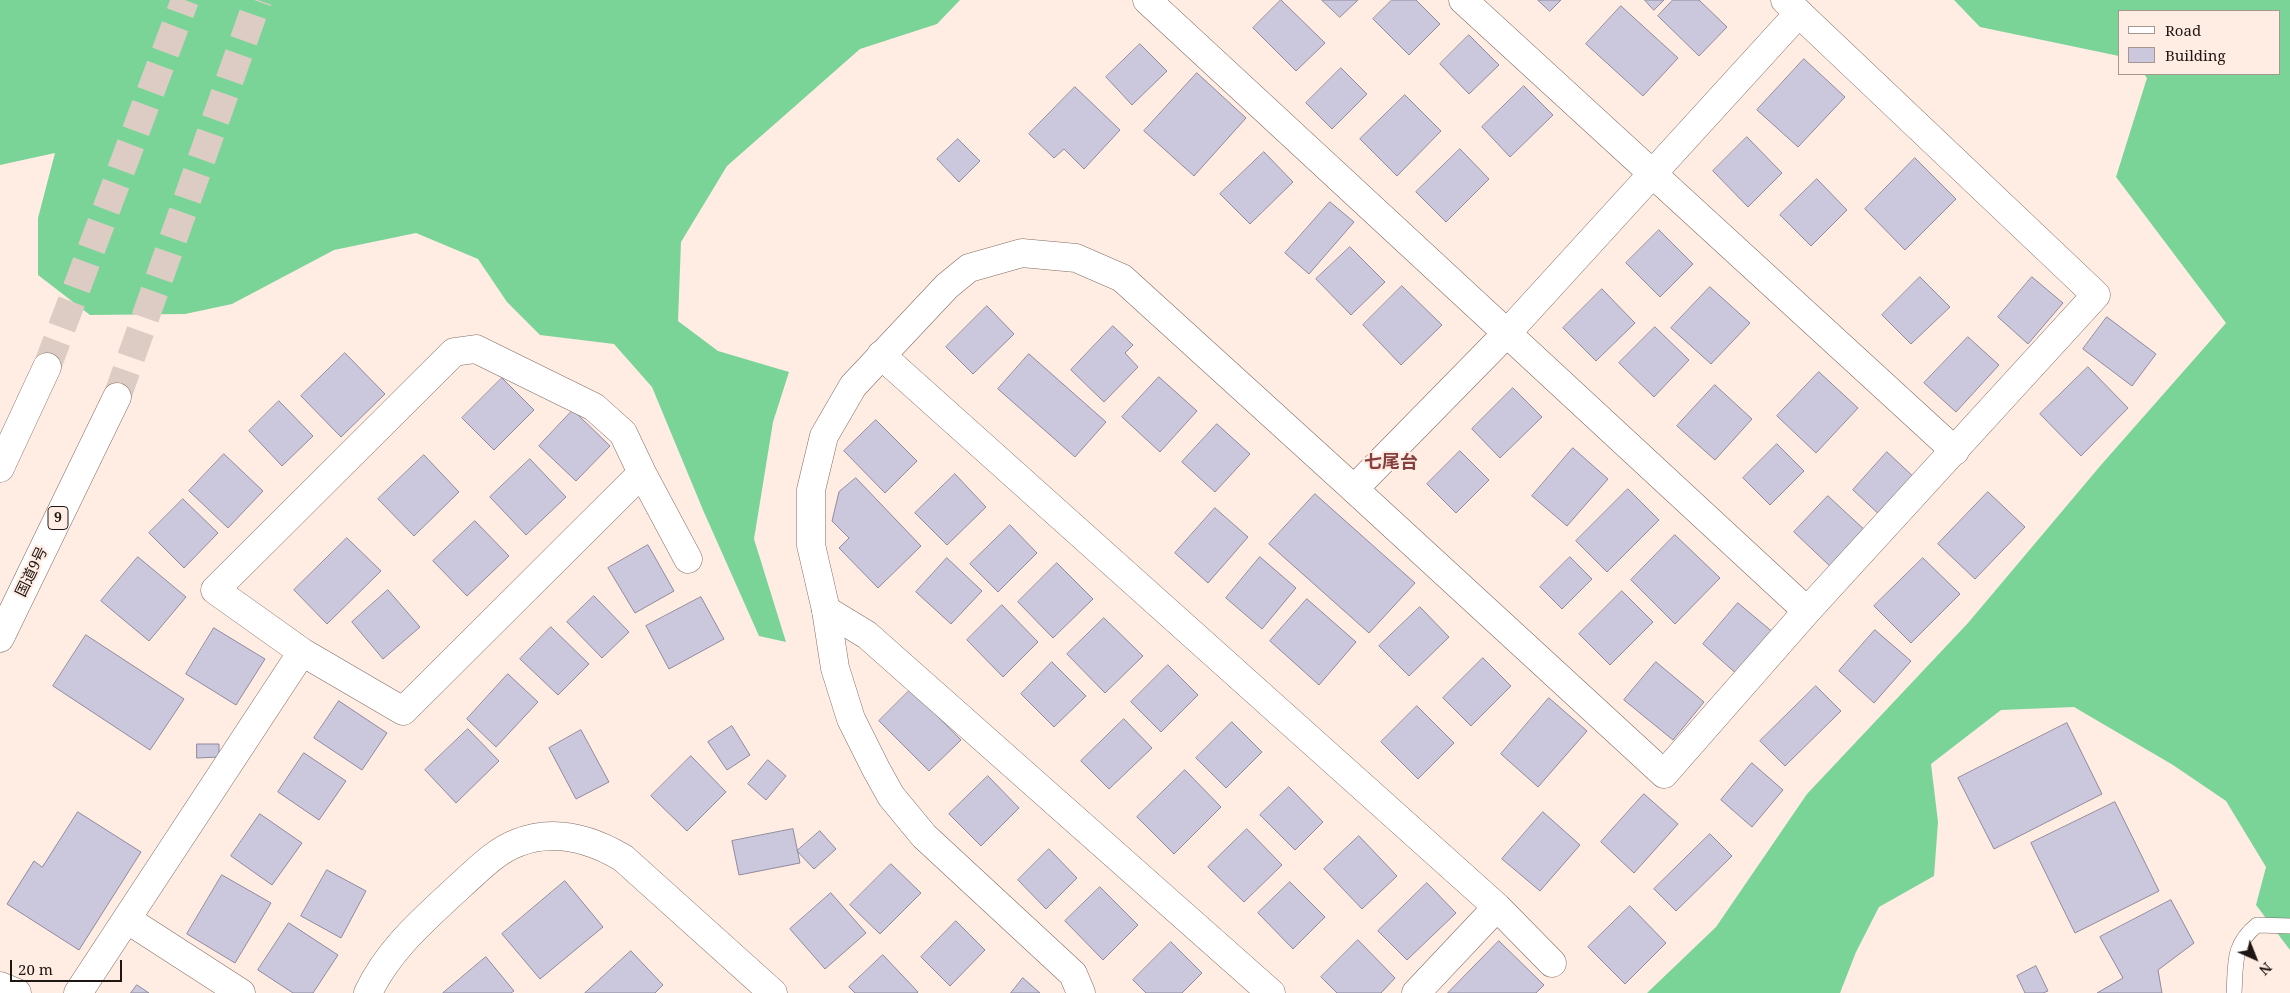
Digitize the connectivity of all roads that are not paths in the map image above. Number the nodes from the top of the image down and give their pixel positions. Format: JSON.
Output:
{"nodes":[{"id":1,"x":1147,"y":0,"type":"edge"},
{"id":2,"x":1463,"y":0,"type":"edge"},
{"id":3,"x":1792,"y":7,"type":"edge"},
{"id":4,"x":1653,"y":173,"type":"junction"},
{"id":5,"x":1508,"y":332,"type":"junction"},
{"id":6,"x":881,"y":355,"type":"junction"},
{"id":7,"x":47,"y":367,"type":"tunnel mouth"},
{"id":8,"x":116,"y":397,"type":"tunnel mouth"},
{"id":9,"x":1955,"y":451,"type":"junction"},
{"id":10,"x":0,"y":468,"type":"edge"},
{"id":11,"x":642,"y":473,"type":"junction"},
{"id":12,"x":1354,"y":489,"type":"junction"},
{"id":13,"x":688,"y":559,"type":"dead end"},
{"id":14,"x":826,"y":610,"type":"junction"},
{"id":15,"x":1807,"y":611,"type":"junction"},
{"id":16,"x":0,"y":638,"type":"edge"},
{"id":17,"x":302,"y":652,"type":"junction"},
{"id":18,"x":1497,"y":907,"type":"junction"},
{"id":19,"x":128,"y":920,"type":"junction"},
{"id":20,"x":2290,"y":926,"type":"edge"},
{"id":21,"x":1552,"y":963,"type":"dead end"},
{"id":22,"x":0,"y":986,"type":"edge"},
{"id":23,"x":17,"y":993,"type":"edge"},
{"id":24,"x":78,"y":993,"type":"edge"},
{"id":25,"x":241,"y":993,"type":"edge"},
{"id":26,"x":368,"y":993,"type":"edge"},
{"id":27,"x":773,"y":993,"type":"edge"},
{"id":28,"x":1081,"y":993,"type":"edge"},
{"id":29,"x":1271,"y":993,"type":"edge"},
{"id":30,"x":1416,"y":993,"type":"edge"},
{"id":31,"x":2234,"y":993,"type":"edge"}],
"edges":[{"from":1,"to":5,"type":"main road"},
{"from":2,"to":4,"type":"main road"},
{"from":3,"to":4,"type":"main road"},
{"from":3,"to":9,"type":"main road"},
{"from":4,"to":5,"type":"main road"},
{"from":4,"to":9,"type":"main road"},
{"from":5,"to":12,"type":"main road"},
{"from":5,"to":15,"type":"main road"},
{"from":6,"to":12,"type":"main road"},
{"from":6,"to":14,"type":"main road"},
{"from":6,"to":18,"type":"main road"},
{"from":7,"to":10,"type":"main road"},
{"from":8,"to":16,"type":"main road","name":"国道9号","number":"9"},
{"from":9,"to":15,"type":"main road"},
{"from":11,"to":13,"type":"main road"},
{"from":11,"to":17,"type":"main road"},
{"from":11,"to":17,"type":"main road"},
{"from":12,"to":15,"type":"main road"},
{"from":14,"to":28,"type":"main road"},
{"from":14,"to":29,"type":"main road"},
{"from":17,"to":19,"type":"main road"},
{"from":18,"to":21,"type":"main road"},
{"from":18,"to":30,"type":"main road"},
{"from":19,"to":24,"type":"main road"},
{"from":19,"to":25,"type":"main road"},
{"from":20,"to":31,"type":"lane"},
{"from":22,"to":23,"type":"main road"},
{"from":26,"to":27,"type":"main road"}]}
